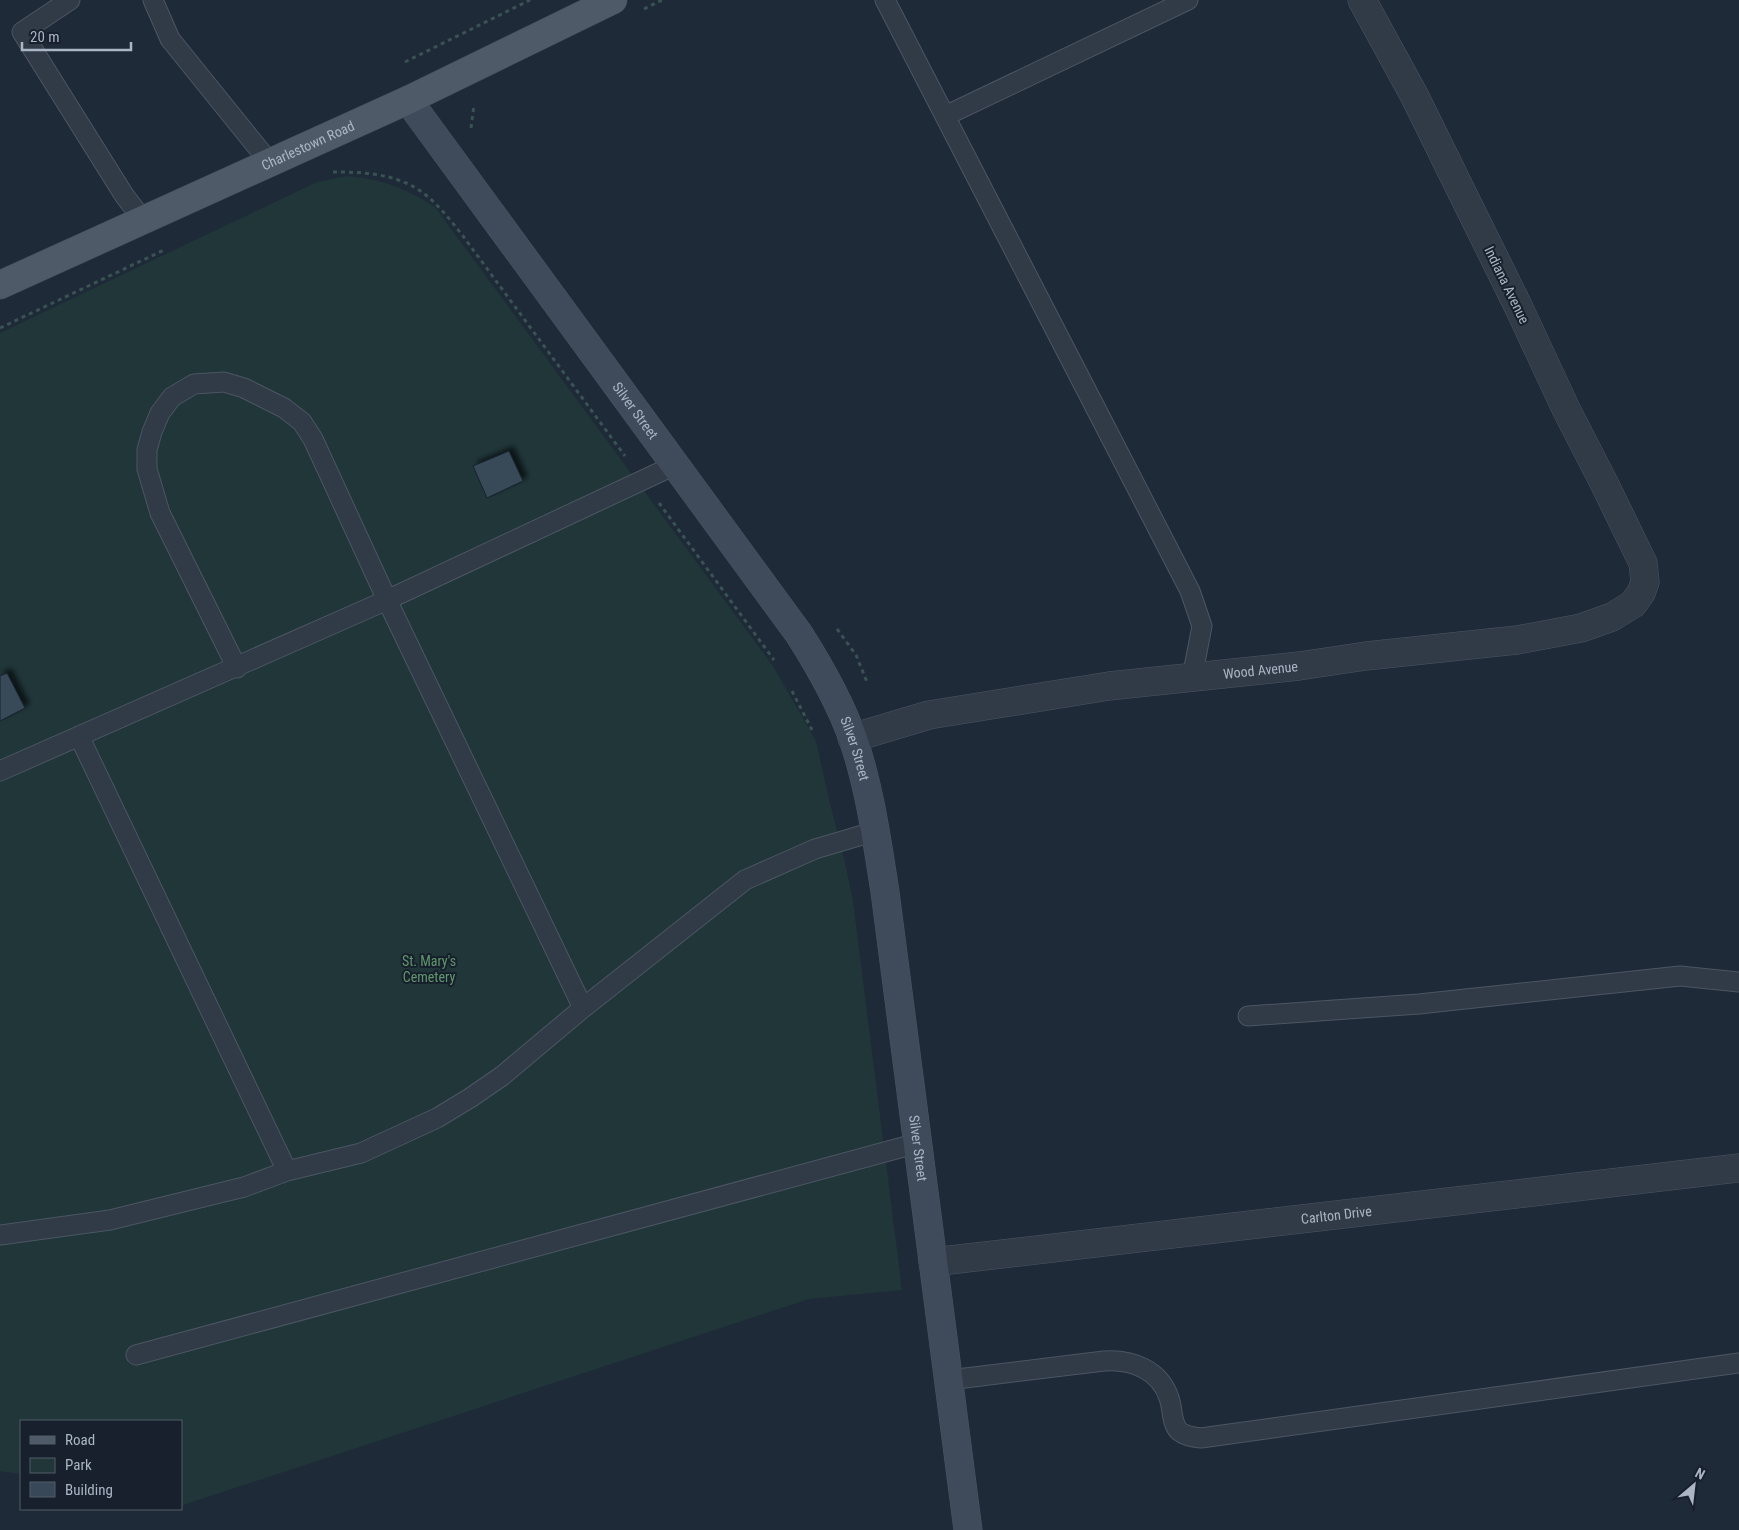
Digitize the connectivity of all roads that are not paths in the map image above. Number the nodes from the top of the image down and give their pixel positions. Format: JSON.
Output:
{"nodes":[{"id":1,"x":70,"y":0,"type":"edge"},
{"id":2,"x":153,"y":0,"type":"edge"},
{"id":3,"x":613,"y":0,"type":"edge"},
{"id":4,"x":884,"y":0,"type":"edge"},
{"id":5,"x":1188,"y":0,"type":"edge"},
{"id":6,"x":1362,"y":0,"type":"edge"},
{"id":7,"x":408,"y":100,"type":"junction"},
{"id":8,"x":945,"y":116,"type":"junction"},
{"id":9,"x":270,"y":163,"type":"junction"},
{"id":10,"x":143,"y":220,"type":"junction"},
{"id":11,"x":0,"y":285,"type":"edge"},
{"id":12,"x":675,"y":465,"type":"junction"},
{"id":13,"x":1644,"y":572,"type":"joint"},
{"id":14,"x":387,"y":600,"type":"junction"},
{"id":15,"x":237,"y":668,"type":"junction"},
{"id":16,"x":1192,"y":678,"type":"junction"},
{"id":17,"x":79,"y":736,"type":"junction"},
{"id":18,"x":852,"y":738,"type":"junction"},
{"id":19,"x":0,"y":771,"type":"edge"},
{"id":20,"x":876,"y":831,"type":"junction"},
{"id":21,"x":1739,"y":982,"type":"edge"},
{"id":22,"x":583,"y":1008,"type":"junction"},
{"id":23,"x":1248,"y":1016,"type":"dead end"},
{"id":24,"x":918,"y":1143,"type":"junction"},
{"id":25,"x":1739,"y":1168,"type":"edge"},
{"id":26,"x":287,"y":1171,"type":"junction"},
{"id":27,"x":0,"y":1235,"type":"edge"},
{"id":28,"x":933,"y":1262,"type":"junction"},
{"id":29,"x":136,"y":1355,"type":"dead end"},
{"id":30,"x":1739,"y":1362,"type":"edge"},
{"id":31,"x":949,"y":1380,"type":"junction"},
{"id":32,"x":968,"y":1530,"type":"edge"}],
"edges":[{"from":1,"to":10,"type":"lane"},
{"from":2,"to":9,"type":"lane"},
{"from":3,"to":7,"type":"main road","name":"Charlestown Road"},
{"from":4,"to":8,"type":"lane"},
{"from":5,"to":8,"type":"lane"},
{"from":6,"to":13,"type":"street","name":"Indiana Avenue"},
{"from":7,"to":9,"type":"main road","name":"Charlestown Road"},
{"from":7,"to":12,"type":"main road","name":"Silver Street"},
{"from":8,"to":16,"type":"lane"},
{"from":9,"to":10,"type":"main road","name":"Charlestown Road"},
{"from":10,"to":11,"type":"main road","name":"Charlestown Road"},
{"from":12,"to":14,"type":"lane"},
{"from":12,"to":18,"type":"main road","name":"Silver Street"},
{"from":13,"to":16,"type":"street","name":"Wood Avenue"},
{"from":14,"to":15,"type":"lane"},
{"from":14,"to":15,"type":"lane"},
{"from":14,"to":22,"type":"lane"},
{"from":15,"to":17,"type":"lane"},
{"from":16,"to":18,"type":"street","name":"Wood Avenue"},
{"from":17,"to":19,"type":"lane"},
{"from":17,"to":26,"type":"lane"},
{"from":18,"to":20,"type":"main road","name":"Silver Street"},
{"from":20,"to":22,"type":"lane"},
{"from":20,"to":24,"type":"main road","name":"Silver Street"},
{"from":21,"to":23,"type":"lane"},
{"from":22,"to":26,"type":"lane"},
{"from":24,"to":28,"type":"main road","name":"Silver Street"},
{"from":24,"to":29,"type":"lane"},
{"from":25,"to":28,"type":"street","name":"Carlton Drive"},
{"from":26,"to":27,"type":"lane"},
{"from":28,"to":31,"type":"main road","name":"Silver Street"},
{"from":30,"to":31,"type":"lane"},
{"from":31,"to":32,"type":"main road","name":"Silver Street"}]}
